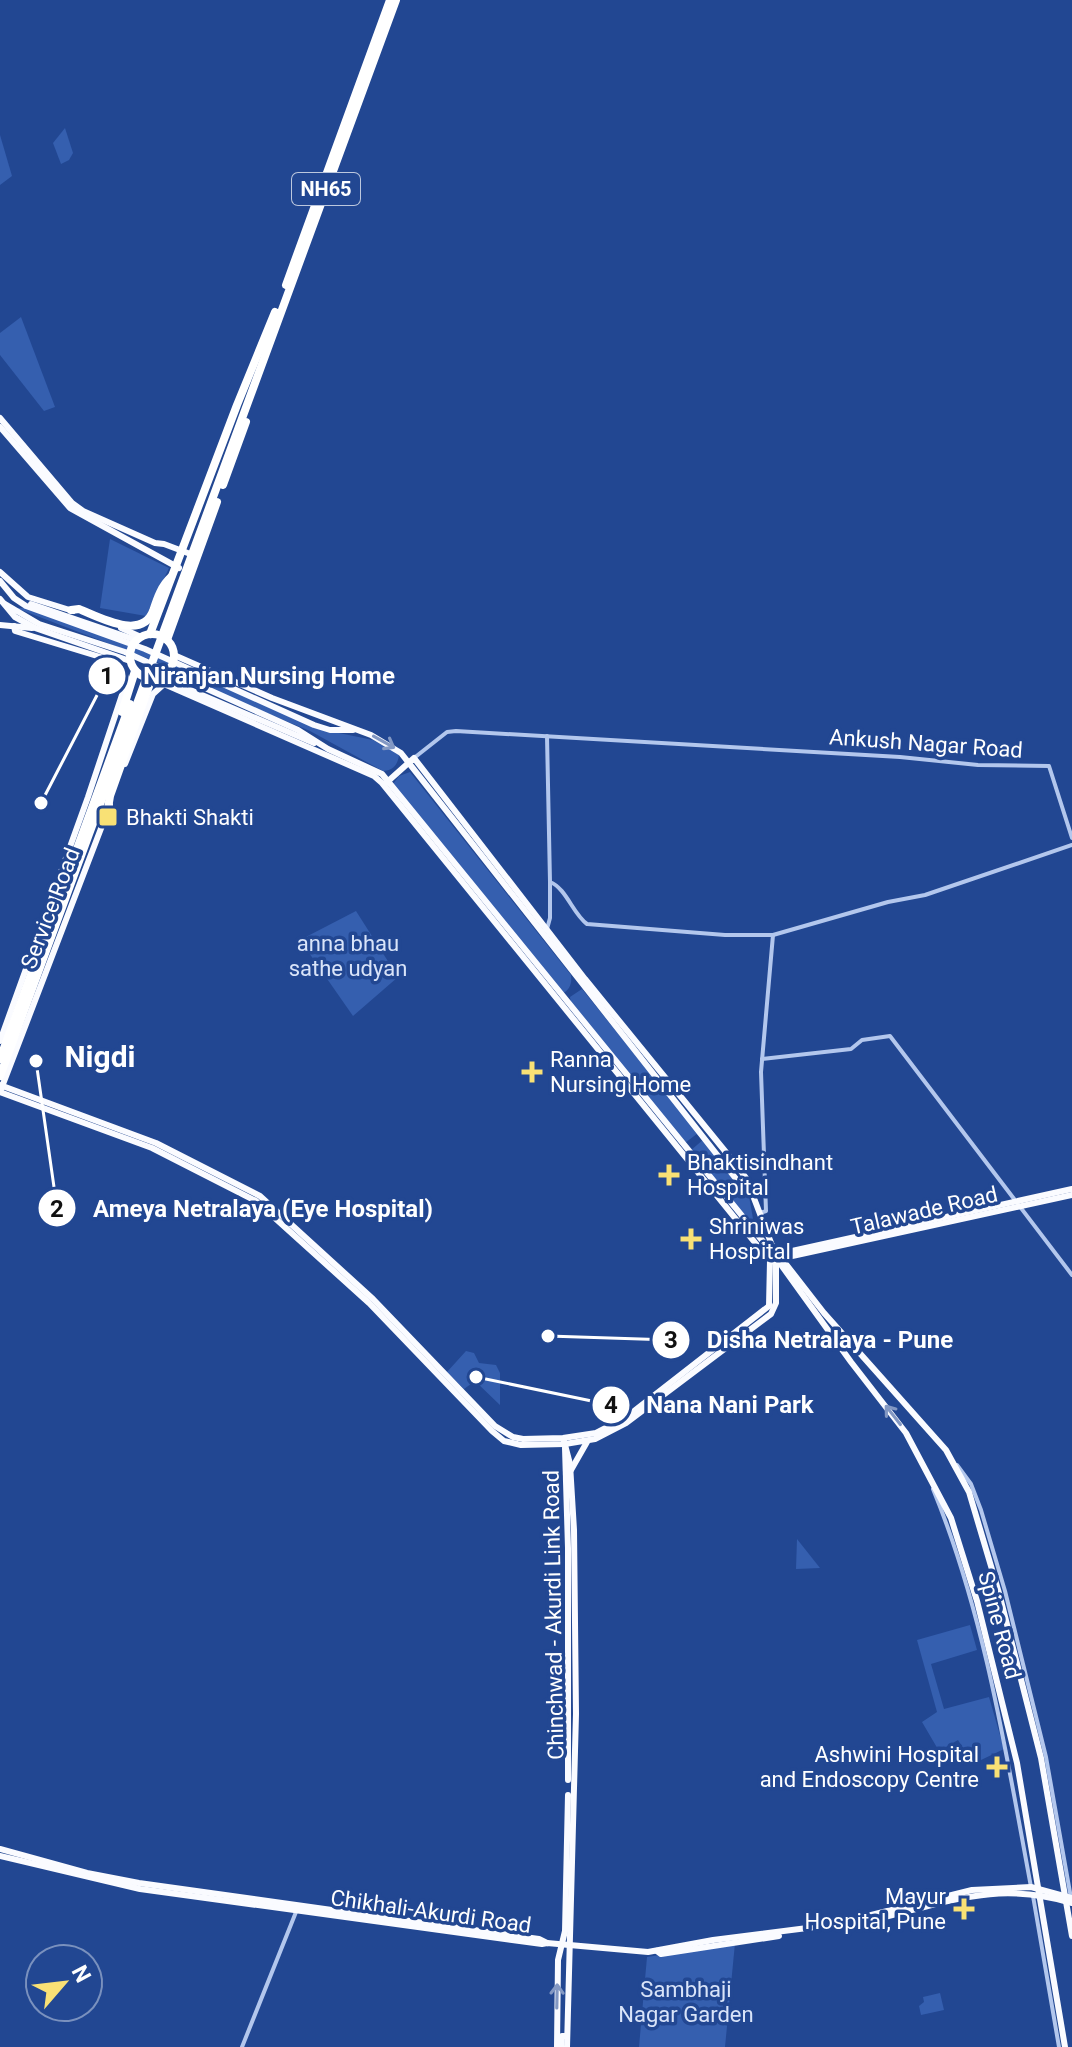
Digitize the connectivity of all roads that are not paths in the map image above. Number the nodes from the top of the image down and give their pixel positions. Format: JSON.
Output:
{"nodes":[{"id":1,"x":390,"y":0,"type":"edge"},
{"id":2,"x":396,"y":0,"type":"edge"},
{"id":3,"x":253,"y":377,"type":"junction"},
{"id":4,"x":0,"y":418,"type":"edge"},
{"id":5,"x":0,"y":427,"type":"edge"},
{"id":6,"x":189,"y":533,"type":"junction"},
{"id":7,"x":150,"y":541,"type":"junction"},
{"id":8,"x":164,"y":544,"type":"junction"},
{"id":9,"x":146,"y":550,"type":"junction"},
{"id":10,"x":181,"y":550,"type":"junction"},
{"id":11,"x":199,"y":557,"type":"junction"},
{"id":12,"x":0,"y":572,"type":"edge"},
{"id":13,"x":173,"y":572,"type":"junction"},
{"id":14,"x":192,"y":574,"type":"junction"},
{"id":15,"x":0,"y":581,"type":"edge"},
{"id":16,"x":2,"y":602,"type":"edge"},
{"id":17,"x":72,"y":610,"type":"junction"},
{"id":18,"x":0,"y":625,"type":"edge"},
{"id":19,"x":14,"y":628,"type":"junction"},
{"id":20,"x":35,"y":628,"type":"junction"},
{"id":21,"x":142,"y":637,"type":"junction"},
{"id":22,"x":167,"y":640,"type":"junction"},
{"id":23,"x":174,"y":655,"type":"junction"},
{"id":24,"x":130,"y":661,"type":"junction"},
{"id":25,"x":135,"y":671,"type":"junction"},
{"id":26,"x":156,"y":678,"type":"junction"},
{"id":27,"x":356,"y":729,"type":"junction"},
{"id":28,"x":547,"y":736,"type":"junction"},
{"id":29,"x":328,"y":749,"type":"junction"},
{"id":30,"x":411,"y":761,"type":"junction"},
{"id":31,"x":386,"y":783,"type":"junction"},
{"id":32,"x":88,"y":797,"type":"junction"},
{"id":33,"x":108,"y":808,"type":"junction"},
{"id":34,"x":1072,"y":838,"type":"edge"},
{"id":35,"x":1072,"y":845,"type":"edge"},
{"id":36,"x":550,"y":882,"type":"junction"},
{"id":37,"x":54,"y":922,"type":"junction"},
{"id":38,"x":547,"y":930,"type":"junction"},
{"id":39,"x":773,"y":935,"type":"junction"},
{"id":40,"x":28,"y":989,"type":"junction"},
{"id":41,"x":0,"y":1041,"type":"edge"},
{"id":42,"x":762,"y":1059,"type":"junction"},
{"id":43,"x":0,"y":1060,"type":"edge"},
{"id":44,"x":0,"y":1086,"type":"edge"},
{"id":45,"x":1072,"y":1192,"type":"edge"},
{"id":46,"x":752,"y":1193,"type":"junction"},
{"id":47,"x":1018,"y":1204,"type":"junction"},
{"id":48,"x":760,"y":1213,"type":"junction"},
{"id":49,"x":776,"y":1257,"type":"junction"},
{"id":50,"x":1071,"y":1273,"type":"edge"},
{"id":51,"x":795,"y":1280,"type":"junction"},
{"id":52,"x":587,"y":1442,"type":"junction"},
{"id":53,"x":564,"y":1443,"type":"junction"},
{"id":54,"x":954,"y":1462,"type":"junction"},
{"id":55,"x":571,"y":1471,"type":"junction"},
{"id":56,"x":933,"y":1481,"type":"junction"},
{"id":57,"x":0,"y":1849,"type":"edge"},
{"id":58,"x":0,"y":1856,"type":"edge"},
{"id":59,"x":126,"y":1883,"type":"junction"},
{"id":60,"x":1036,"y":1890,"type":"junction"},
{"id":61,"x":1070,"y":1901,"type":"edge"},
{"id":62,"x":298,"y":1908,"type":"junction"},
{"id":63,"x":1072,"y":1936,"type":"edge"},
{"id":64,"x":565,"y":1945,"type":"junction"},
{"id":65,"x":242,"y":2047,"type":"edge"},
{"id":66,"x":562,"y":2047,"type":"edge"},
{"id":67,"x":1062,"y":2047,"type":"edge"}],
"edges":[{"from":1,"to":3,"type":"highway","number":"NH65"},
{"from":2,"to":3,"type":"highway","number":"NH65"},
{"from":3,"to":6,"type":"highway","number":"NH65"},
{"from":3,"to":11,"type":"highway"},
{"from":3,"to":37,"type":"highway","number":"NH65"},
{"from":4,"to":7,"type":"main road"},
{"from":5,"to":9,"type":"main road"},
{"from":6,"to":8,"type":"main road"},
{"from":6,"to":10,"type":"highway"},
{"from":7,"to":8,"type":"main road"},
{"from":7,"to":9,"type":"main road"},
{"from":8,"to":10,"type":"main road"},
{"from":9,"to":13,"type":"main road"},
{"from":10,"to":11,"type":"main road"},
{"from":10,"to":13,"type":"highway"},
{"from":11,"to":14,"type":"highway"},
{"from":12,"to":17,"type":"main road"},
{"from":13,"to":14,"type":"main road"},
{"from":13,"to":17,"type":"highway"},
{"from":13,"to":21,"type":"highway"},
{"from":14,"to":22,"type":"highway"},
{"from":15,"to":27,"type":"main road"},
{"from":16,"to":20,"type":"main road"},
{"from":16,"to":21,"type":"main road"},
{"from":16,"to":29,"type":"main road"},
{"from":17,"to":21,"type":"main road"},
{"from":18,"to":19,"type":"main road"},
{"from":19,"to":20,"type":"main road"},
{"from":19,"to":32,"type":"main road"},
{"from":20,"to":24,"type":"main road"},
{"from":21,"to":22,"type":"highway"},
{"from":21,"to":24,"type":"highway"},
{"from":22,"to":23,"type":"highway"},
{"from":23,"to":26,"type":"highway"},
{"from":23,"to":27,"type":"main road"},
{"from":24,"to":25,"type":"highway"},
{"from":25,"to":26,"type":"highway"},
{"from":25,"to":32,"type":"highway"},
{"from":26,"to":29,"type":"main road"},
{"from":26,"to":33,"type":"highway"},
{"from":27,"to":30,"type":"main road","one_way":true},
{"from":28,"to":30,"type":"street"},
{"from":28,"to":34,"type":"street","name":"Ankush Nagar Road"},
{"from":28,"to":36,"type":"street"},
{"from":29,"to":31,"type":"main road"},
{"from":30,"to":31,"type":"main road"},
{"from":30,"to":38,"type":"main road"},
{"from":30,"to":46,"type":"main road"},
{"from":31,"to":33,"type":"main road","name":"Service Road"},
{"from":31,"to":49,"type":"main road","name":"Spine Road"},
{"from":32,"to":37,"type":"main road"},
{"from":33,"to":37,"type":"main road","name":"Service Road"},
{"from":35,"to":39,"type":"street"},
{"from":36,"to":38,"type":"street"},
{"from":36,"to":39,"type":"street"},
{"from":37,"to":40,"type":"highway","number":"NH65"},
{"from":37,"to":41,"type":"main road"},
{"from":37,"to":44,"type":"main road","name":"Service Road"},
{"from":38,"to":46,"type":"main road"},
{"from":39,"to":42,"type":"street"},
{"from":40,"to":43,"type":"highway","number":"NH65"},
{"from":40,"to":44,"type":"highway","number":"NH65"},
{"from":42,"to":47,"type":"street"},
{"from":42,"to":48,"type":"street"},
{"from":44,"to":53,"type":"main road"},
{"from":45,"to":47,"type":"main road","name":"Talawade Road"},
{"from":46,"to":48,"type":"main road"},
{"from":47,"to":49,"type":"main road","name":"Talawade Road"},
{"from":47,"to":50,"type":"street"},
{"from":48,"to":49,"type":"main road"},
{"from":49,"to":51,"type":"main road","name":"Spine Road"},
{"from":49,"to":52,"type":"main road"},
{"from":49,"to":53,"type":"main road"},
{"from":51,"to":54,"type":"main road","name":"Spine Road"},
{"from":56,"to":51,"type":"main road","name":"Spine Road","one_way":true},
{"from":52,"to":53,"type":"main road"},
{"from":52,"to":55,"type":"main road"},
{"from":53,"to":55,"type":"main road","name":"Chinchwad - Akurdi Link Road"},
{"from":53,"to":64,"type":"main road","name":"Chinchwad - Akurdi Link Road"},
{"from":54,"to":61,"type":"main road","name":"Spine Road"},
{"from":54,"to":61,"type":"street","name":"Spine Road"},
{"from":55,"to":64,"type":"main road","name":"Chinchwad - Akurdi Link Road"},
{"from":56,"to":60,"type":"street","name":"Spine Road"},
{"from":56,"to":60,"type":"main road","name":"Spine Road"},
{"from":57,"to":59,"type":"main road","name":"Chikhali-Akurdi Road"},
{"from":58,"to":59,"type":"main road","name":"Chikhali-Akurdi Road"},
{"from":59,"to":62,"type":"main road","name":"Chikhali-Akurdi Road"},
{"from":60,"to":61,"type":"main road","name":"Chikhali-Akurdi Road"},
{"from":60,"to":64,"type":"main road","name":"Chikhali-Akurdi Road"},
{"from":60,"to":67,"type":"main road","name":"Spine Road"},
{"from":61,"to":63,"type":"main road","name":"Spine Road"},
{"from":62,"to":64,"type":"main road","name":"Chikhali-Akurdi Road"},
{"from":62,"to":65,"type":"street"},
{"from":64,"to":66,"type":"main road"},
{"from":66,"to":64,"type":"main road","one_way":true}]}
